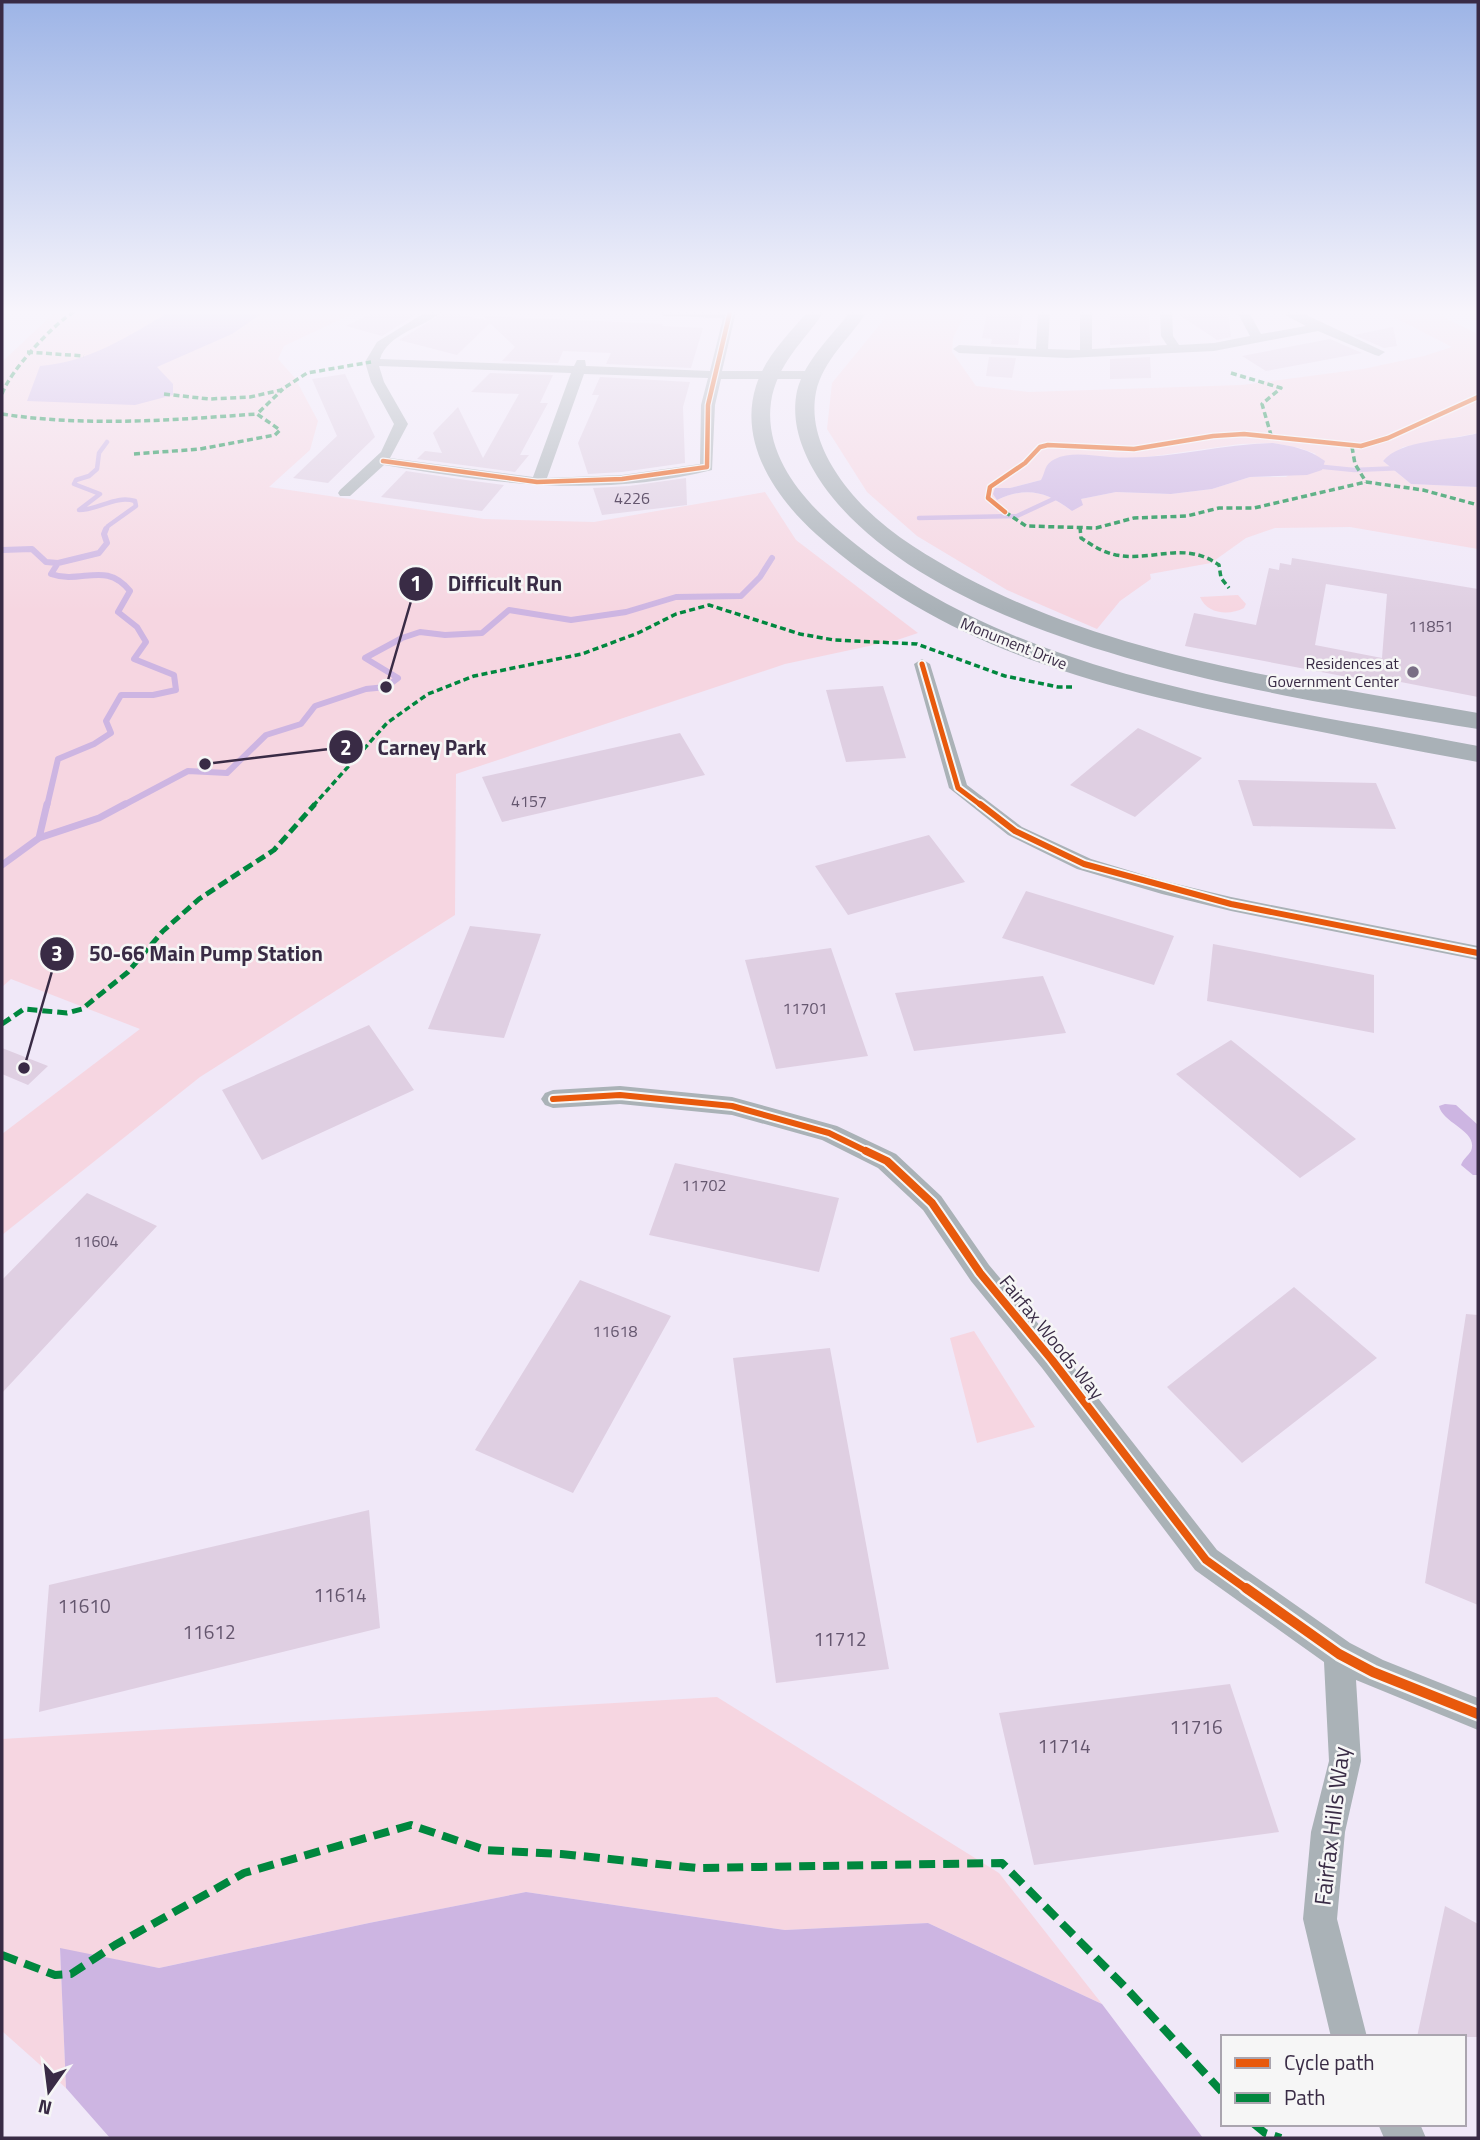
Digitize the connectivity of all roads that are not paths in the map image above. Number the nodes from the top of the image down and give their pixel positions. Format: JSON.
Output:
{"nodes":[{"id":1,"x":394,"y":412,"type":"edge"},
{"id":2,"x":563,"y":412,"type":"edge"},
{"id":3,"x":708,"y":412,"type":"edge"},
{"id":4,"x":762,"y":412,"type":"edge"},
{"id":5,"x":807,"y":412,"type":"edge"},
{"id":6,"x":383,"y":461,"type":"junction"},
{"id":7,"x":538,"y":482,"type":"junction"},
{"id":8,"x":345,"y":493,"type":"dead end"},
{"id":9,"x":922,"y":664,"type":"dead end"},
{"id":10,"x":1478,"y":721,"type":"edge"},
{"id":11,"x":1478,"y":754,"type":"edge"},
{"id":12,"x":1478,"y":953,"type":"edge"},
{"id":13,"x":553,"y":1099,"type":"dead end"},
{"id":14,"x":1339,"y":1654,"type":"junction"},
{"id":15,"x":1478,"y":1714,"type":"edge"},
{"id":16,"x":1349,"y":2035,"type":"edge"}],
"edges":[{"from":1,"to":6,"type":"street"},
{"from":2,"to":7,"type":"street"},
{"from":3,"to":7,"type":"street"},
{"from":4,"to":11,"type":"main road","name":"Monument Drive"},
{"from":5,"to":10,"type":"main road","name":"Monument Drive"},
{"from":6,"to":7,"type":"street"},
{"from":6,"to":8,"type":"street"},
{"from":9,"to":12,"type":"street"},
{"from":13,"to":14,"type":"street","name":"Fairfax Woods Way"},
{"from":14,"to":15,"type":"street","name":"Fairfax Woods Way"},
{"from":14,"to":16,"type":"street","name":"Fairfax Hills Way"}]}
